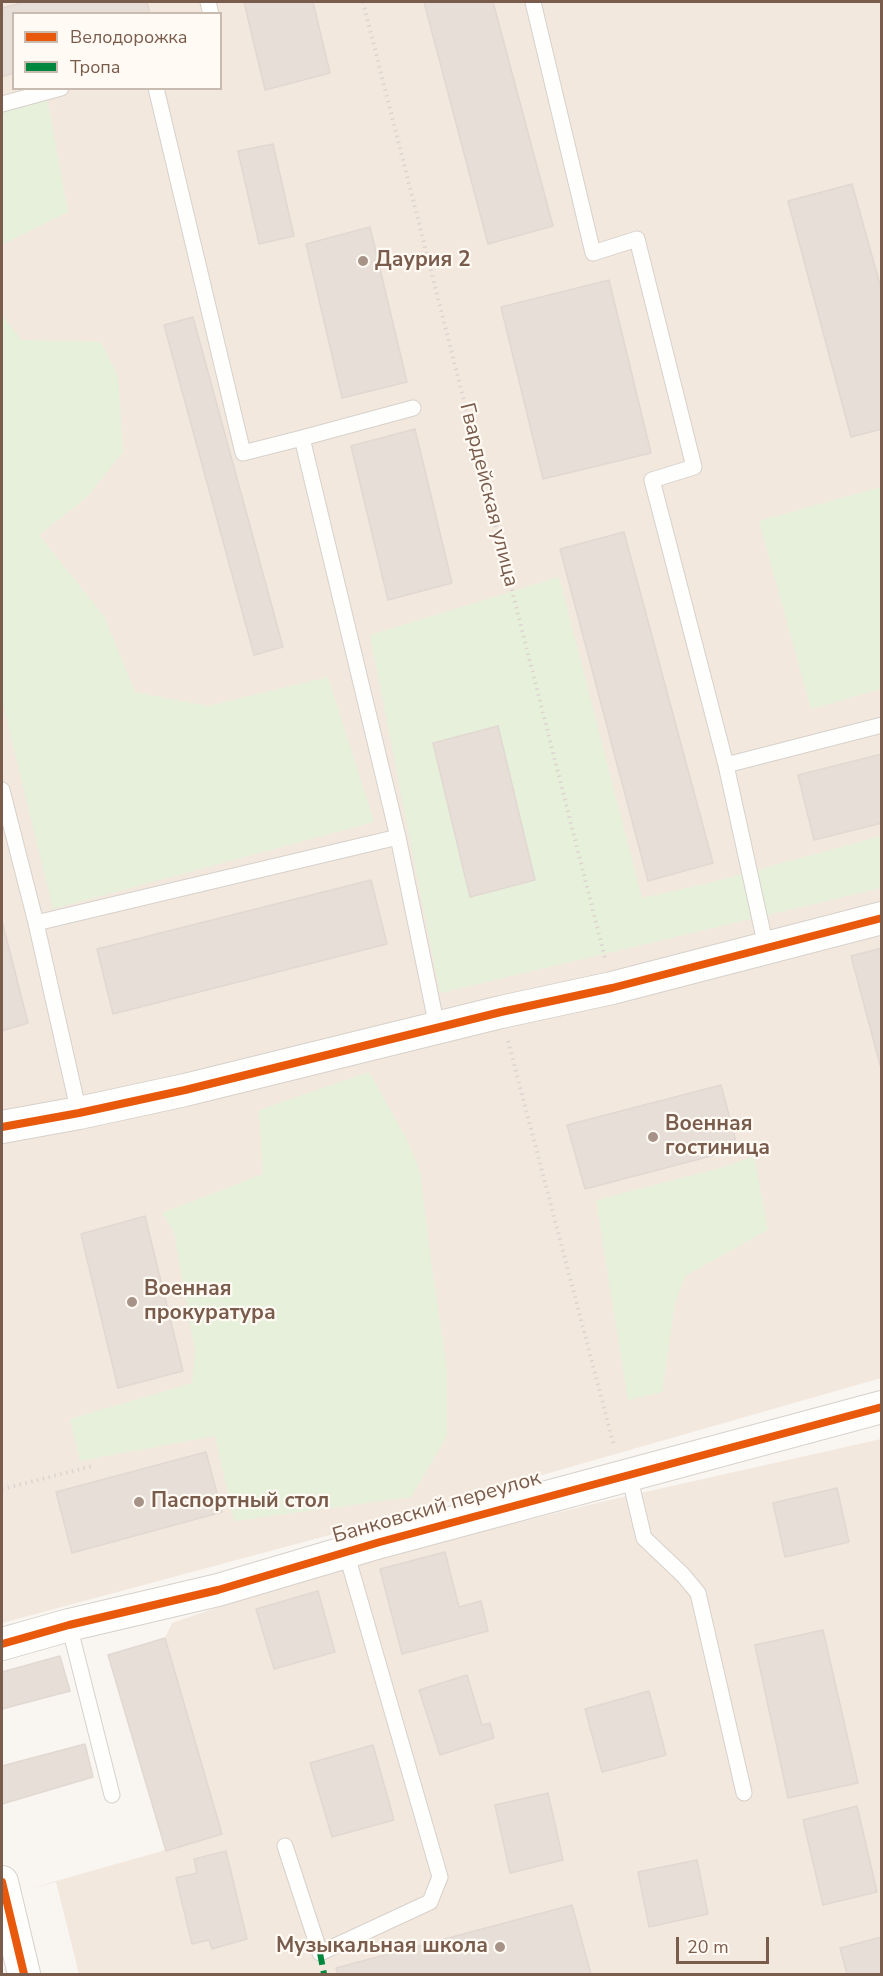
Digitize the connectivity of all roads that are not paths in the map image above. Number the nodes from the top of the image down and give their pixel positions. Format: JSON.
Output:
{"nodes":[{"id":1,"x":533,"y":2,"type":"edge"},
{"id":2,"x":54,"y":90,"type":"edge"},
{"id":3,"x":156,"y":90,"type":"edge"},
{"id":4,"x":2,"y":104,"type":"edge"},
{"id":5,"x":413,"y":408,"type":"dead end"},
{"id":6,"x":302,"y":438,"type":"junction"},
{"id":7,"x":882,"y":725,"type":"edge"},
{"id":8,"x":726,"y":765,"type":"junction"},
{"id":9,"x":2,"y":790,"type":"edge"},
{"id":10,"x":398,"y":837,"type":"junction"},
{"id":11,"x":882,"y":918,"type":"edge"},
{"id":12,"x":36,"y":923,"type":"junction"},
{"id":13,"x":766,"y":947,"type":"junction"},
{"id":14,"x":437,"y":1027,"type":"junction"},
{"id":15,"x":79,"y":1113,"type":"junction"},
{"id":16,"x":2,"y":1127,"type":"edge"},
{"id":17,"x":882,"y":1407,"type":"edge"},
{"id":18,"x":626,"y":1476,"type":"junction"},
{"id":19,"x":346,"y":1552,"type":"junction"},
{"id":20,"x":69,"y":1626,"type":"junction"},
{"id":21,"x":2,"y":1644,"type":"edge"},
{"id":22,"x":744,"y":1793,"type":"dead end"},
{"id":23,"x":112,"y":1795,"type":"dead end"},
{"id":24,"x":285,"y":1846,"type":"dead end"},
{"id":25,"x":2,"y":1882,"type":"edge"},
{"id":26,"x":24,"y":1974,"type":"edge"}],
"edges":[{"from":1,"to":8,"type":"lane"},
{"from":2,"to":4,"type":"lane"},
{"from":3,"to":6,"type":"lane"},
{"from":5,"to":6,"type":"lane"},
{"from":6,"to":10,"type":"lane"},
{"from":7,"to":8,"type":"lane"},
{"from":8,"to":13,"type":"lane"},
{"from":9,"to":12,"type":"lane"},
{"from":10,"to":12,"type":"lane"},
{"from":10,"to":14,"type":"lane"},
{"from":11,"to":13,"type":"street"},
{"from":12,"to":15,"type":"lane"},
{"from":13,"to":14,"type":"street"},
{"from":14,"to":15,"type":"street"},
{"from":15,"to":16,"type":"street"},
{"from":17,"to":18,"type":"street","name":"Банковский переулок"},
{"from":18,"to":19,"type":"street","name":"Банковский переулок"},
{"from":18,"to":22,"type":"lane"},
{"from":19,"to":20,"type":"street","name":"Банковский переулок"},
{"from":19,"to":24,"type":"lane"},
{"from":20,"to":21,"type":"street","name":"Банковский переулок"},
{"from":20,"to":23,"type":"lane"},
{"from":25,"to":26,"type":"street"}]}
